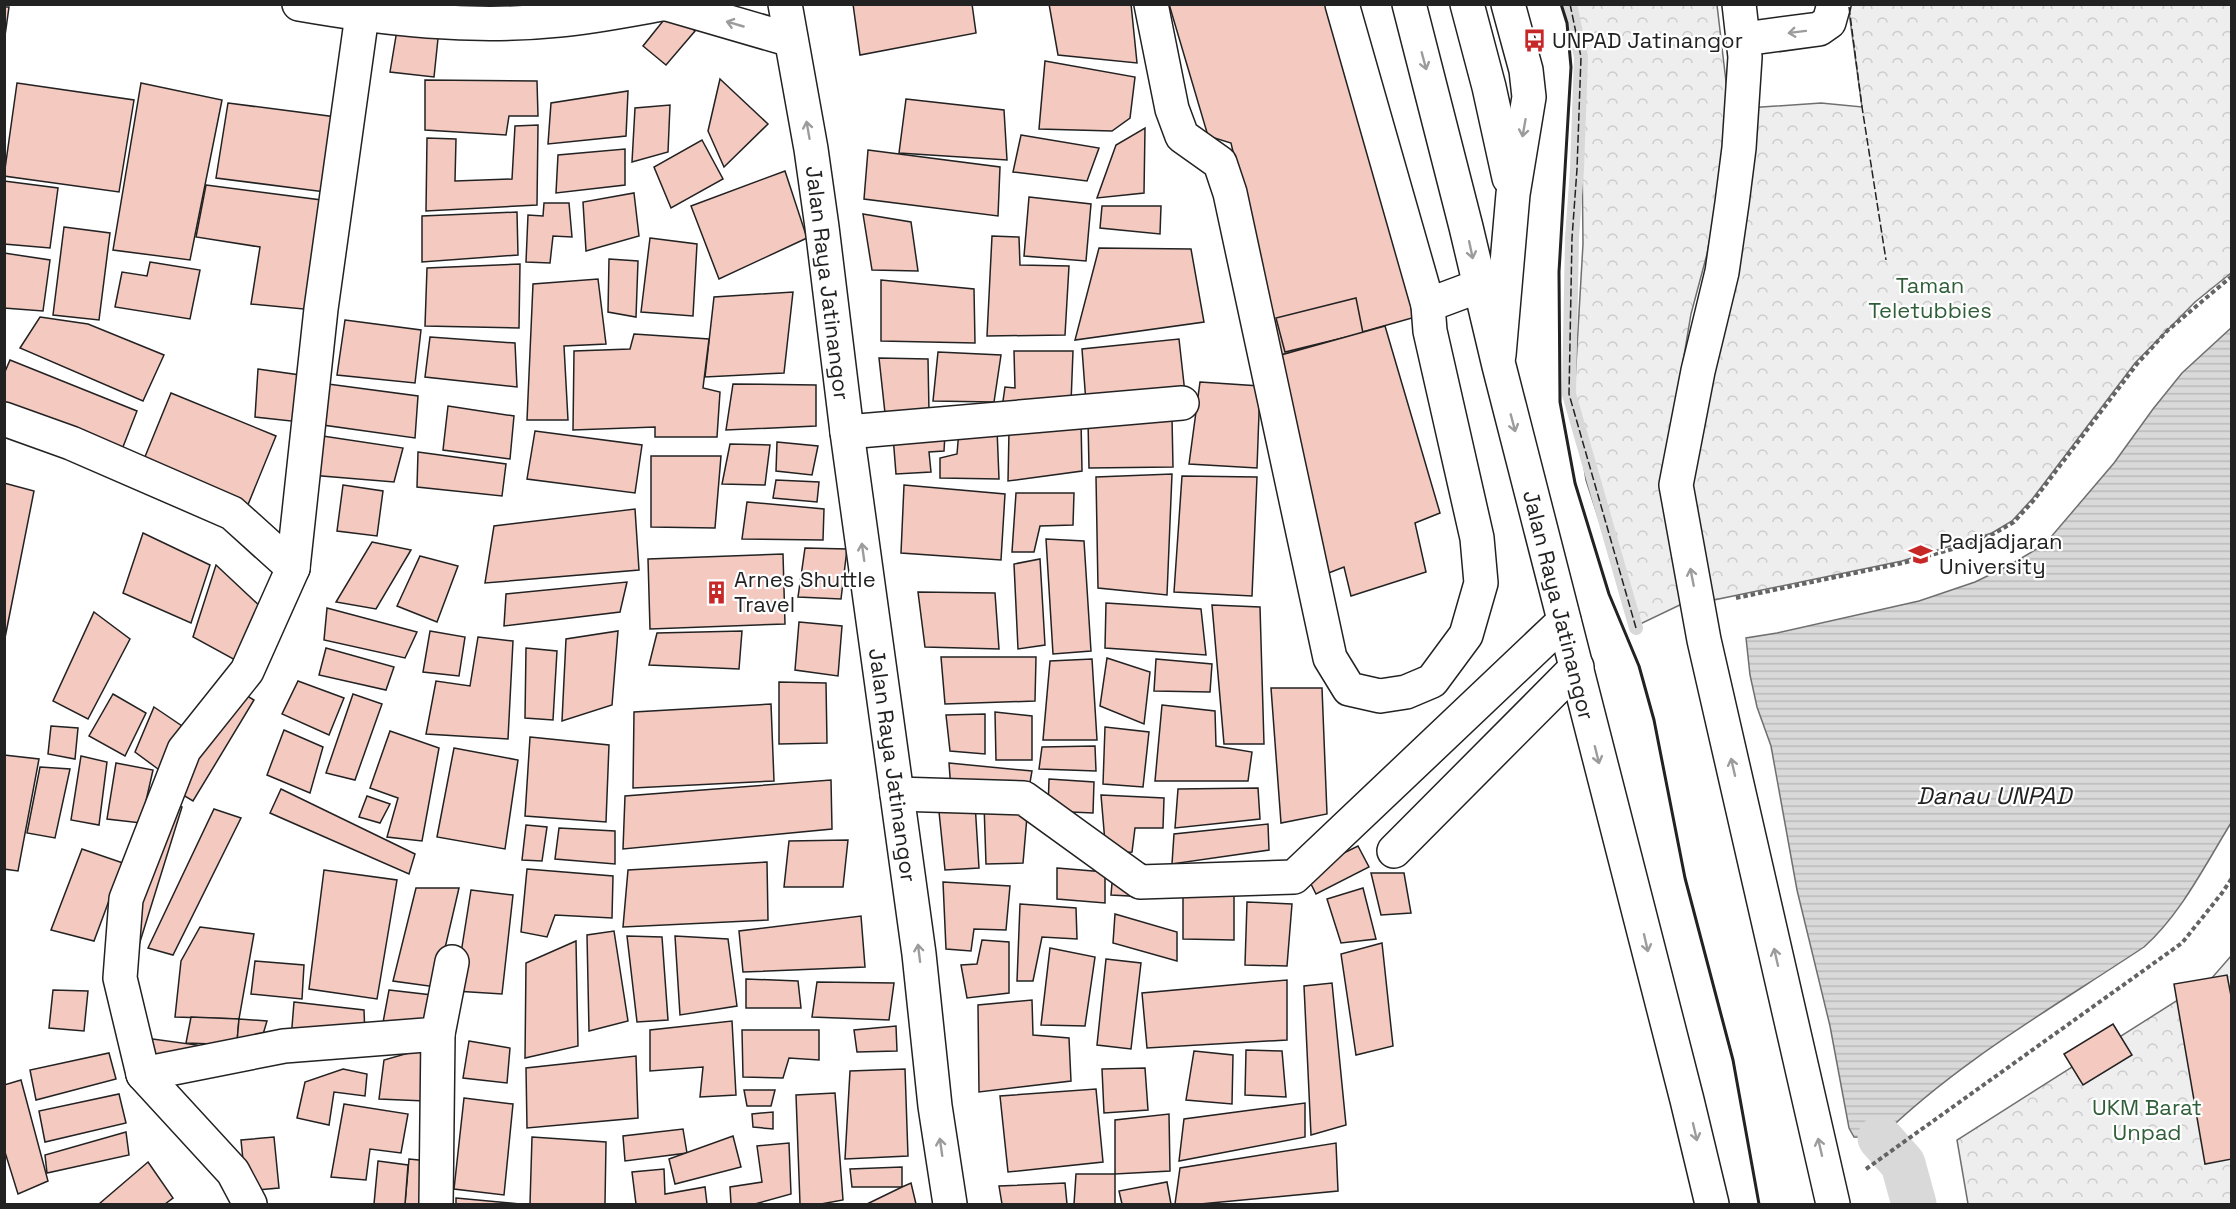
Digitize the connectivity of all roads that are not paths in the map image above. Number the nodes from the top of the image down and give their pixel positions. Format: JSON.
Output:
{"nodes":[{"id":1,"x":299,"y":4,"type":"edge"},
{"id":2,"x":662,"y":4,"type":"edge"},
{"id":3,"x":667,"y":4,"type":"edge"},
{"id":4,"x":785,"y":4,"type":"edge"},
{"id":5,"x":1151,"y":4,"type":"edge"},
{"id":6,"x":1342,"y":4,"type":"edge"},
{"id":7,"x":1410,"y":4,"type":"edge"},
{"id":8,"x":1467,"y":4,"type":"edge"},
{"id":9,"x":1508,"y":4,"type":"edge"},
{"id":10,"x":1739,"y":4,"type":"edge"},
{"id":11,"x":1834,"y":4,"type":"edge"},
{"id":12,"x":362,"y":15,"type":"junction"},
{"id":13,"x":1744,"y":39,"type":"junction"},
{"id":14,"x":791,"y":40,"type":"junction"},
{"id":15,"x":1513,"y":194,"type":"junction"},
{"id":16,"x":1479,"y":286,"type":"junction"},
{"id":17,"x":1428,"y":305,"type":"junction"},
{"id":18,"x":1498,"y":366,"type":"junction"},
{"id":19,"x":1182,"y":403,"type":"dead end"},
{"id":20,"x":4,"y":419,"type":"edge"},
{"id":21,"x":847,"y":432,"type":"junction"},
{"id":22,"x":293,"y":568,"type":"junction"},
{"id":23,"x":1564,"y":621,"type":"junction"},
{"id":24,"x":1577,"y":667,"type":"junction"},
{"id":25,"x":897,"y":794,"type":"junction"},
{"id":26,"x":1394,"y":851,"type":"dead end"},
{"id":27,"x":452,"y":962,"type":"dead end"},
{"id":28,"x":438,"y":1034,"type":"junction"},
{"id":29,"x":143,"y":1074,"type":"junction"},
{"id":30,"x":1832,"y":1199,"type":"edge"},
{"id":31,"x":250,"y":1204,"type":"edge"},
{"id":32,"x":436,"y":1204,"type":"edge"},
{"id":33,"x":950,"y":1204,"type":"edge"},
{"id":34,"x":1712,"y":1204,"type":"edge"}],
"edges":[{"from":1,"to":12,"type":"main road"},
{"from":2,"to":12,"type":"main road"},
{"from":14,"to":3,"type":"main road","one_way":true},
{"from":4,"to":14,"type":"main road","name":"Jalan Raya Jatinangor"},
{"from":5,"to":17,"type":"main road"},
{"from":6,"to":17,"type":"main road"},
{"from":7,"to":16,"type":"main road","name":"Jalan Raya Jatinangor","one_way":true},
{"from":8,"to":15,"type":"main road"},
{"from":9,"to":15,"type":"main road","one_way":true},
{"from":10,"to":13,"type":"main road"},
{"from":11,"to":13,"type":"main road","one_way":true},
{"from":12,"to":22,"type":"main road"},
{"from":30,"to":13,"type":"main road","one_way":true},
{"from":21,"to":14,"type":"main road","name":"Jalan Raya Jatinangor","one_way":true},
{"from":15,"to":18,"type":"main road"},
{"from":16,"to":17,"type":"main road"},
{"from":16,"to":18,"type":"main road","name":"Jalan Raya Jatinangor"},
{"from":18,"to":23,"type":"main road","name":"Jalan Raya Jatinangor","one_way":true},
{"from":19,"to":21,"type":"main road"},
{"from":20,"to":22,"type":"main road"},
{"from":25,"to":21,"type":"main road","name":"Jalan Raya Jatinangor","one_way":true},
{"from":22,"to":29,"type":"main road"},
{"from":23,"to":24,"type":"main road","name":"Jalan Raya Jatinangor"},
{"from":23,"to":25,"type":"main road"},
{"from":24,"to":26,"type":"main road"},
{"from":24,"to":34,"type":"main road","name":"Jalan Raya Jatinangor","one_way":true},
{"from":33,"to":25,"type":"main road","name":"Jalan Raya Jatinangor","one_way":true},
{"from":27,"to":28,"type":"main road"},
{"from":28,"to":29,"type":"main road"},
{"from":28,"to":32,"type":"main road"},
{"from":29,"to":31,"type":"main road"}]}
